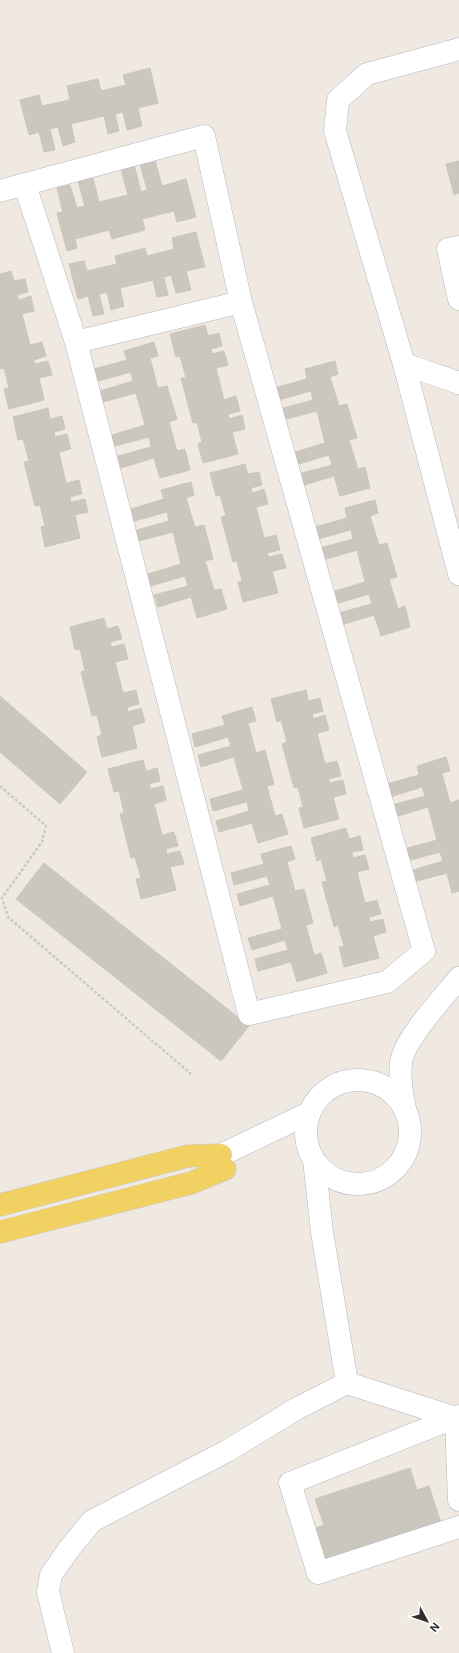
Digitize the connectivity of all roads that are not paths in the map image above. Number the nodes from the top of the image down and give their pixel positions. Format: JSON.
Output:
{"nodes":[{"id":1,"x":459,"y":49,"type":"edge"},
{"id":2,"x":25,"y":185,"type":"junction"},
{"id":3,"x":0,"y":191,"type":"edge"},
{"id":4,"x":459,"y":247,"type":"edge"},
{"id":5,"x":459,"y":299,"type":"edge"},
{"id":6,"x":241,"y":302,"type":"junction"},
{"id":7,"x":76,"y":342,"type":"junction"},
{"id":8,"x":404,"y":364,"type":"junction"},
{"id":9,"x":459,"y":383,"type":"edge"},
{"id":10,"x":459,"y":574,"type":"edge"},
{"id":11,"x":459,"y":978,"type":"edge"},
{"id":12,"x":405,"y":1110,"type":"junction"},
{"id":13,"x":307,"y":1119,"type":"junction"},
{"id":14,"x":314,"y":1160,"type":"junction"},
{"id":15,"x":223,"y":1162,"type":"junction"},
{"id":16,"x":0,"y":1205,"type":"edge"},
{"id":17,"x":0,"y":1232,"type":"edge"},
{"id":18,"x":347,"y":1383,"type":"junction"},
{"id":19,"x":457,"y":1417,"type":"edge"},
{"id":20,"x":459,"y":1500,"type":"edge"},
{"id":21,"x":459,"y":1527,"type":"edge"},
{"id":22,"x":63,"y":1653,"type":"edge"}],
"edges":[{"from":1,"to":8,"type":"street"},
{"from":2,"to":3,"type":"street"},
{"from":2,"to":6,"type":"street"},
{"from":2,"to":7,"type":"street"},
{"from":4,"to":5,"type":"street"},
{"from":6,"to":7,"type":"street"},
{"from":6,"to":7,"type":"street"},
{"from":8,"to":9,"type":"street"},
{"from":8,"to":10,"type":"street"},
{"from":11,"to":12,"type":"street"},
{"from":12,"to":13,"type":"street"},
{"from":12,"to":14,"type":"street"},
{"from":13,"to":14,"type":"street"},
{"from":13,"to":15,"type":"street"},
{"from":14,"to":18,"type":"street"},
{"from":15,"to":16,"type":"main road"},
{"from":15,"to":17,"type":"main road"},
{"from":18,"to":19,"type":"street"},
{"from":18,"to":22,"type":"street"},
{"from":19,"to":20,"type":"street"},
{"from":19,"to":21,"type":"street"}]}
